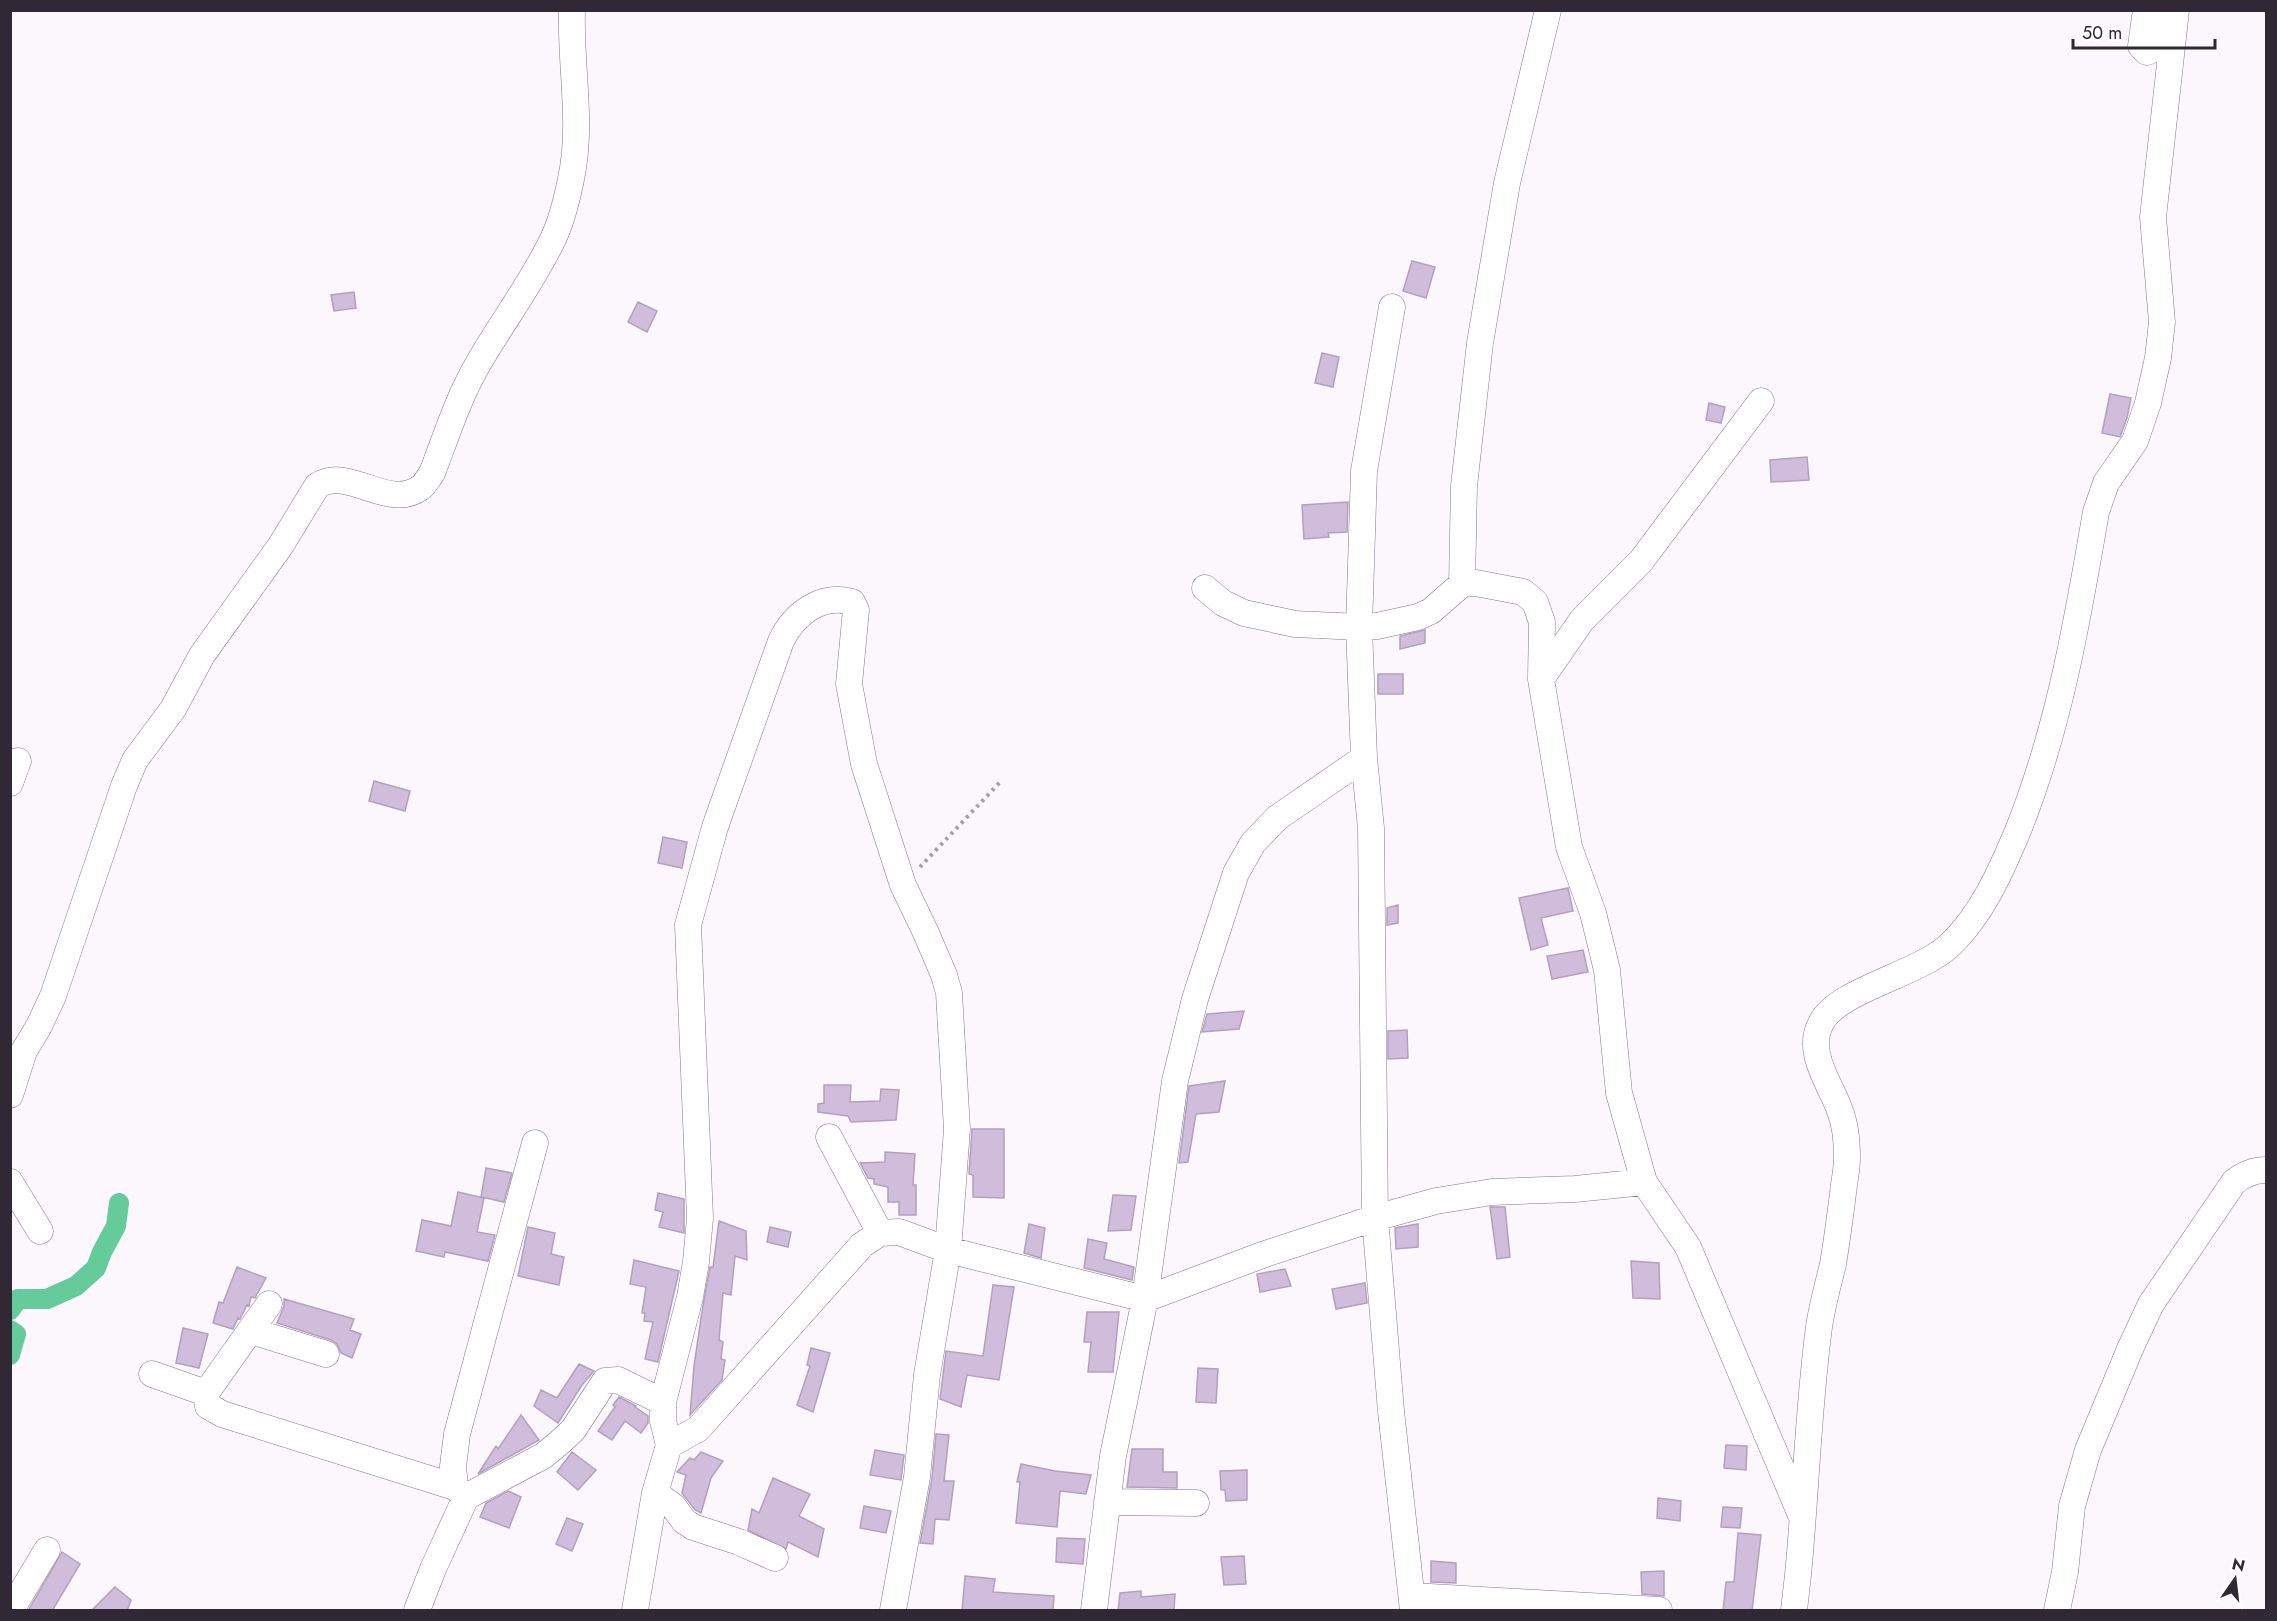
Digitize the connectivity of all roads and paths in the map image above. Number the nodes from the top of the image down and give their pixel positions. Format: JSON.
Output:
{"nodes":[{"id":1,"x":572,"y":10,"type":"edge"},
{"id":2,"x":1548,"y":10,"type":"edge"},
{"id":3,"x":2146,"y":10,"type":"edge"},
{"id":4,"x":2175,"y":10,"type":"edge"},
{"id":5,"x":1392,"y":306,"type":"dead end"},
{"id":6,"x":1761,"y":401,"type":"dead end"},
{"id":7,"x":1461,"y":584,"type":"junction"},
{"id":8,"x":1204,"y":588,"type":"dead end"},
{"id":9,"x":1359,"y":627,"type":"junction"},
{"id":10,"x":1541,"y":679,"type":"junction"},
{"id":11,"x":1364,"y":758,"type":"junction"},
{"id":12,"x":1002,"y":780,"type":"dead end"},
{"id":13,"x":903,"y":885,"type":"junction"},
{"id":14,"x":17,"y":1055,"type":"edge"},
{"id":15,"x":10,"y":1095,"type":"edge"},
{"id":16,"x":829,"y":1137,"type":"dead end"},
{"id":17,"x":535,"y":1143,"type":"dead end"},
{"id":18,"x":2266,"y":1170,"type":"edge"},
{"id":19,"x":10,"y":1182,"type":"edge"},
{"id":20,"x":1644,"y":1182,"type":"junction"},
{"id":21,"x":1375,"y":1218,"type":"junction"},
{"id":22,"x":40,"y":1231,"type":"dead end"},
{"id":23,"x":880,"y":1233,"type":"junction"},
{"id":24,"x":948,"y":1250,"type":"junction"},
{"id":25,"x":1145,"y":1299,"type":"junction"},
{"id":26,"x":269,"y":1304,"type":"dead end"},
{"id":27,"x":251,"y":1331,"type":"junction"},
{"id":28,"x":326,"y":1354,"type":"dead end"},
{"id":29,"x":152,"y":1374,"type":"dead end"},
{"id":30,"x":206,"y":1393,"type":"junction"},
{"id":31,"x":663,"y":1402,"type":"junction"},
{"id":32,"x":669,"y":1445,"type":"junction"},
{"id":33,"x":460,"y":1492,"type":"junction"},
{"id":34,"x":655,"y":1492,"type":"junction"},
{"id":35,"x":1107,"y":1502,"type":"junction"},
{"id":36,"x":1196,"y":1503,"type":"dead end"},
{"id":37,"x":1803,"y":1520,"type":"junction"},
{"id":38,"x":47,"y":1550,"type":"dead end"},
{"id":39,"x":775,"y":1558,"type":"dead end"},
{"id":40,"x":1413,"y":1603,"type":"edge"},
{"id":41,"x":11,"y":1611,"type":"edge"},
{"id":42,"x":417,"y":1611,"type":"edge"},
{"id":43,"x":635,"y":1611,"type":"edge"},
{"id":44,"x":893,"y":1611,"type":"edge"},
{"id":45,"x":1094,"y":1611,"type":"edge"},
{"id":46,"x":1659,"y":1611,"type":"edge"},
{"id":47,"x":1794,"y":1611,"type":"edge"},
{"id":48,"x":2057,"y":1611,"type":"edge"}],
"edges":[{"from":1,"to":14,"type":"street"},
{"from":2,"to":7,"type":"street"},
{"from":3,"to":4,"type":"street"},
{"from":4,"to":37,"type":"street"},
{"from":5,"to":9,"type":"street"},
{"from":6,"to":10,"type":"street"},
{"from":7,"to":9,"type":"street"},
{"from":7,"to":10,"type":"street"},
{"from":8,"to":9,"type":"street"},
{"from":9,"to":11,"type":"street"},
{"from":10,"to":20,"type":"street"},
{"from":11,"to":21,"type":"street"},
{"from":11,"to":25,"type":"street"},
{"from":12,"to":13,"type":"path"},
{"from":13,"to":24,"type":"street"},
{"from":13,"to":31,"type":"street"},
{"from":14,"to":15,"type":"street"},
{"from":16,"to":23,"type":"street"},
{"from":17,"to":33,"type":"street"},
{"from":18,"to":48,"type":"street"},
{"from":19,"to":22,"type":"street"},
{"from":20,"to":21,"type":"street"},
{"from":20,"to":37,"type":"street"},
{"from":21,"to":25,"type":"street"},
{"from":21,"to":40,"type":"street"},
{"from":23,"to":24,"type":"street"},
{"from":23,"to":32,"type":"street"},
{"from":24,"to":25,"type":"street"},
{"from":24,"to":44,"type":"street"},
{"from":25,"to":35,"type":"street"},
{"from":26,"to":27,"type":"street"},
{"from":27,"to":28,"type":"street"},
{"from":27,"to":30,"type":"street"},
{"from":29,"to":30,"type":"street"},
{"from":30,"to":33,"type":"street"},
{"from":31,"to":32,"type":"street"},
{"from":31,"to":33,"type":"street"},
{"from":32,"to":34,"type":"street"},
{"from":33,"to":42,"type":"street"},
{"from":34,"to":39,"type":"street"},
{"from":34,"to":43,"type":"street"},
{"from":35,"to":36,"type":"street"},
{"from":35,"to":45,"type":"street"},
{"from":37,"to":47,"type":"street"},
{"from":38,"to":41,"type":"street"},
{"from":40,"to":46,"type":"street"}]}
